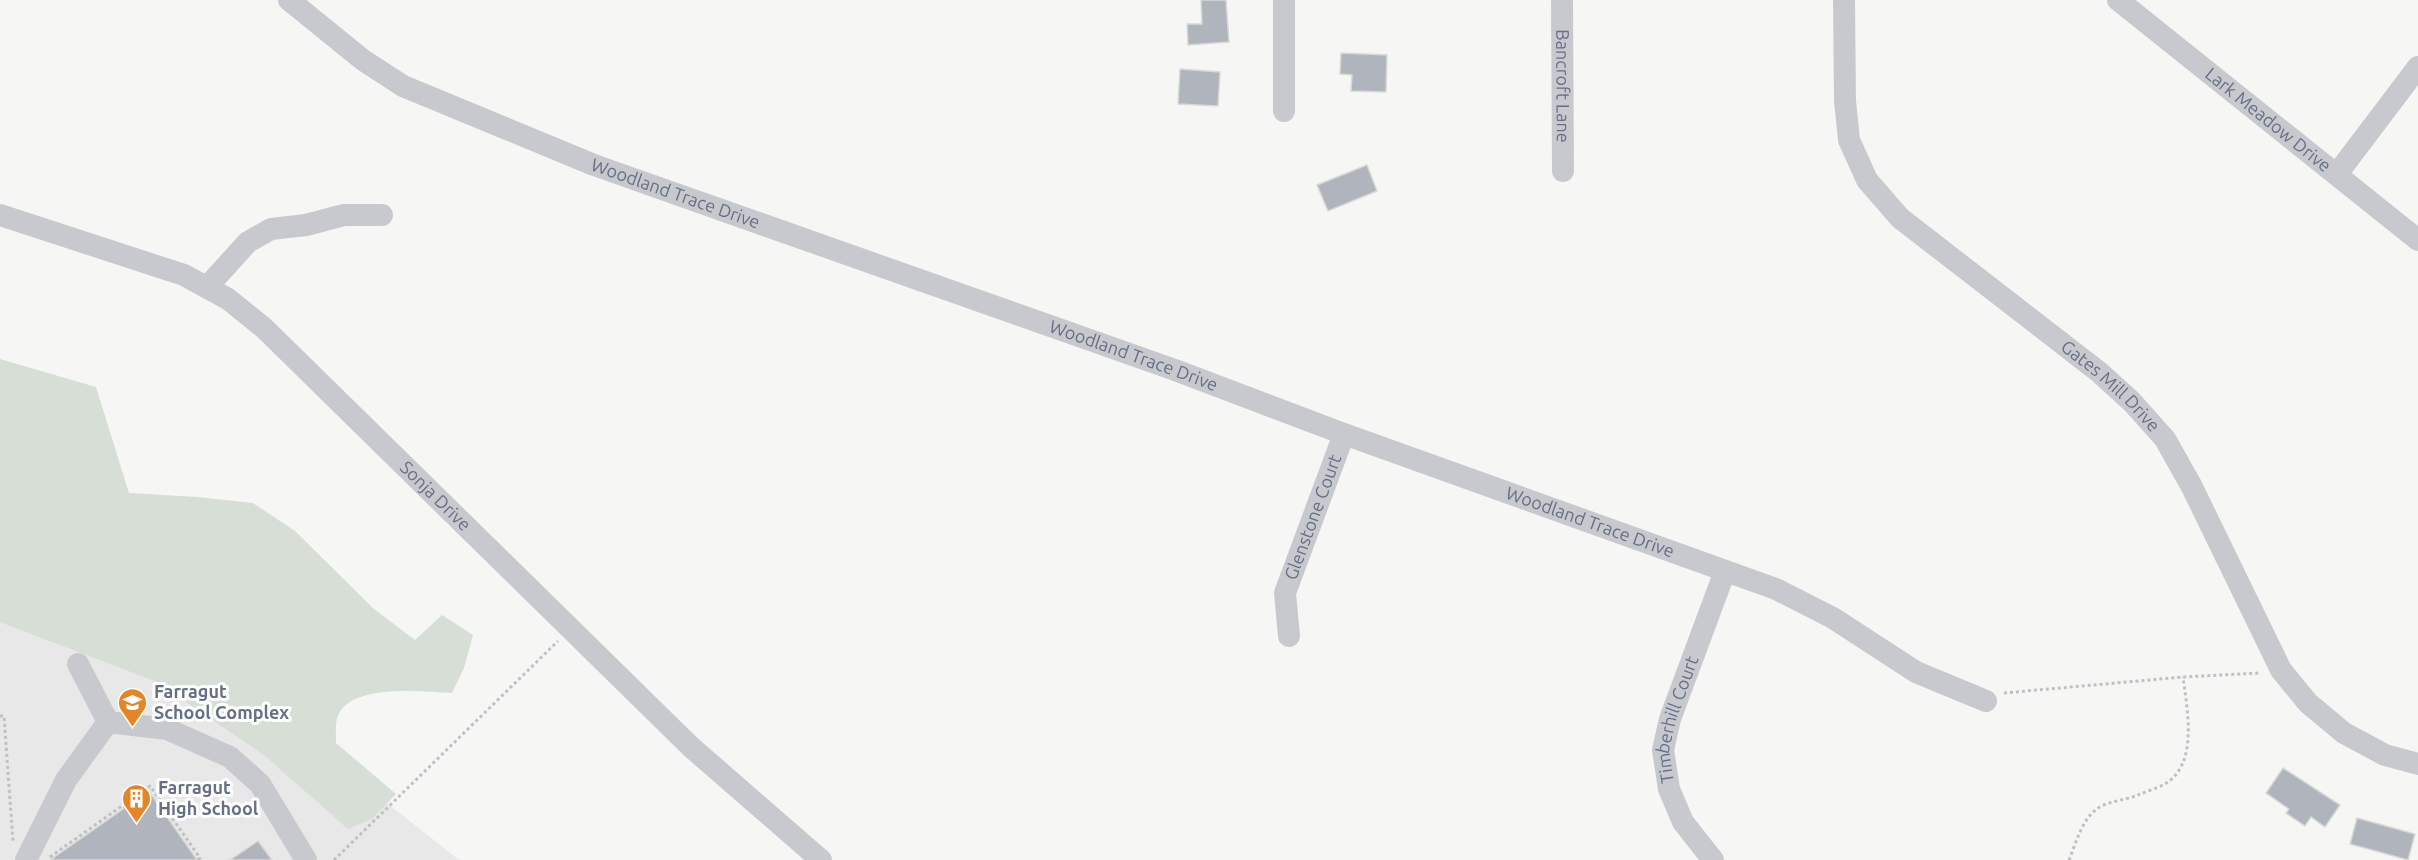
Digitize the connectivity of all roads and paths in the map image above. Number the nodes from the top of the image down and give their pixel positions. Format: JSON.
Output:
{"nodes":[{"id":1,"x":289,"y":0,"type":"edge"},
{"id":2,"x":1284,"y":0,"type":"edge"},
{"id":3,"x":1562,"y":0,"type":"edge"},
{"id":4,"x":1844,"y":0,"type":"edge"},
{"id":5,"x":2118,"y":0,"type":"edge"},
{"id":6,"x":2418,"y":67,"type":"edge"},
{"id":7,"x":1284,"y":111,"type":"dead end"},
{"id":8,"x":1563,"y":171,"type":"dead end"},
{"id":9,"x":2337,"y":174,"type":"junction"},
{"id":10,"x":0,"y":215,"type":"edge"},
{"id":11,"x":382,"y":215,"type":"dead end"},
{"id":12,"x":2418,"y":240,"type":"edge"},
{"id":13,"x":207,"y":287,"type":"junction"},
{"id":14,"x":1344,"y":435,"type":"junction"},
{"id":15,"x":1725,"y":571,"type":"junction"},
{"id":16,"x":571,"y":628,"type":"junction"},
{"id":17,"x":1289,"y":636,"type":"dead end"},
{"id":18,"x":78,"y":664,"type":"dead end"},
{"id":19,"x":2281,"y":670,"type":"junction"},
{"id":20,"x":2183,"y":677,"type":"junction"},
{"id":21,"x":1986,"y":702,"type":"joint"},
{"id":22,"x":0,"y":716,"type":"edge"},
{"id":23,"x":108,"y":722,"type":"junction"},
{"id":24,"x":2418,"y":764,"type":"edge"},
{"id":25,"x":20,"y":854,"type":"edge"},
{"id":26,"x":46,"y":860,"type":"edge"},
{"id":27,"x":197,"y":860,"type":"edge"},
{"id":28,"x":306,"y":860,"type":"edge"},
{"id":29,"x":334,"y":860,"type":"edge"},
{"id":30,"x":821,"y":860,"type":"edge"},
{"id":31,"x":1713,"y":860,"type":"edge"},
{"id":32,"x":2069,"y":860,"type":"edge"}],
"edges":[{"from":1,"to":14,"type":"street","name":"Woodland Trace Drive"},
{"from":2,"to":7,"type":"street"},
{"from":3,"to":8,"type":"street","name":"Bancroft Lane"},
{"from":4,"to":19,"type":"street","name":"Gates Mill Drive"},
{"from":5,"to":9,"type":"street","name":"Lark Meadow Drive"},
{"from":6,"to":9,"type":"street"},
{"from":9,"to":12,"type":"street","name":"Lark Meadow Drive"},
{"from":10,"to":13,"type":"street","name":"Sonja Drive"},
{"from":11,"to":13,"type":"street"},
{"from":13,"to":16,"type":"street","name":"Sonja Drive"},
{"from":14,"to":15,"type":"street","name":"Woodland Trace Drive"},
{"from":14,"to":17,"type":"street","name":"Glenstone Court"},
{"from":15,"to":21,"type":"street","name":"Woodland Trace Drive"},
{"from":15,"to":31,"type":"street","name":"Timberhill Court"},
{"from":16,"to":29,"type":"path"},
{"from":16,"to":30,"type":"street","name":"Sonja Drive"},
{"from":18,"to":23,"type":"street"},
{"from":19,"to":20,"type":"path"},
{"from":19,"to":24,"type":"street","name":"Gates Mill Drive"},
{"from":20,"to":21,"type":"path"},
{"from":20,"to":32,"type":"path"},
{"from":22,"to":25,"type":"path"},
{"from":23,"to":25,"type":"street"},
{"from":23,"to":28,"type":"street"},
{"from":26,"to":27,"type":"path"}]}
